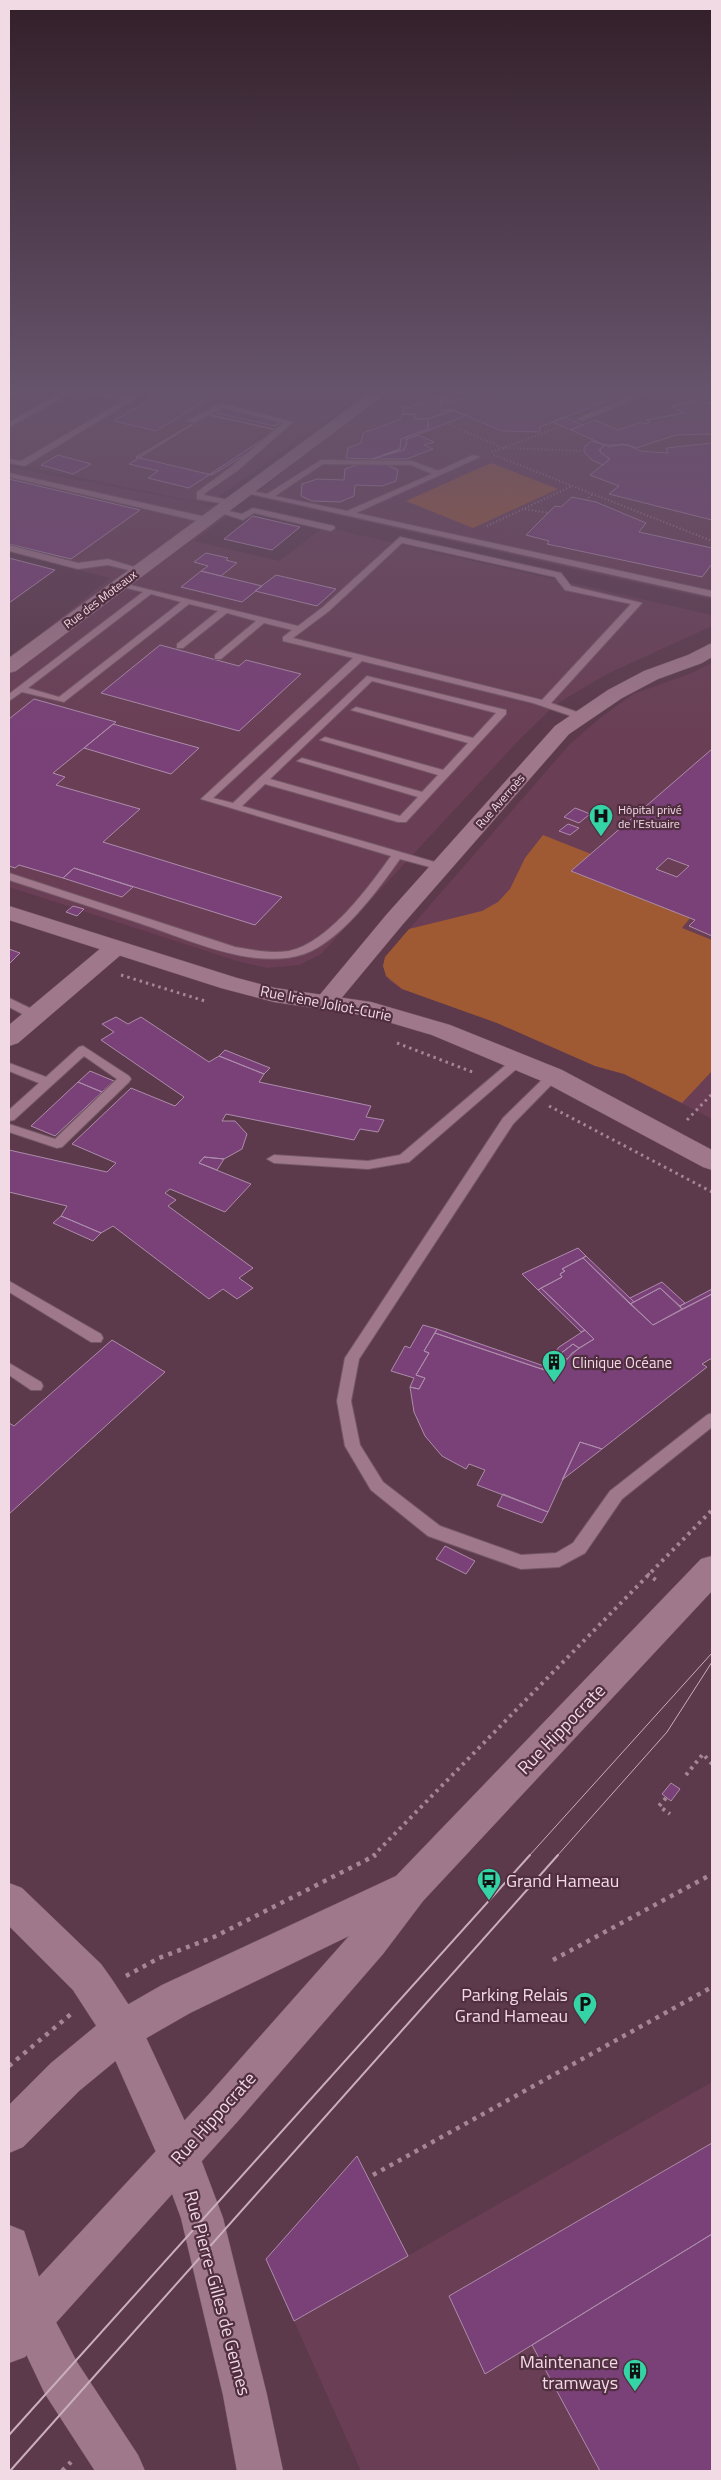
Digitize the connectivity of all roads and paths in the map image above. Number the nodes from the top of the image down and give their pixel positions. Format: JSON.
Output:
{"nodes":[{"id":1,"x":196,"y":505,"type":"edge"},
{"id":2,"x":212,"y":505,"type":"edge"},
{"id":3,"x":223,"y":505,"type":"edge"},
{"id":4,"x":307,"y":505,"type":"edge"},
{"id":5,"x":369,"y":505,"type":"edge"},
{"id":6,"x":531,"y":505,"type":"edge"},
{"id":7,"x":620,"y":505,"type":"edge"},
{"id":8,"x":217,"y":508,"type":"junction"},
{"id":9,"x":524,"y":508,"type":"junction"},
{"id":10,"x":548,"y":513,"type":"dead end"},
{"id":11,"x":348,"y":514,"type":"junction"},
{"id":12,"x":331,"y":528,"type":"dead end"},
{"id":13,"x":481,"y":528,"type":"dead end"},
{"id":14,"x":712,"y":541,"type":"edge"},
{"id":15,"x":9,"y":548,"type":"edge"},
{"id":16,"x":140,"y":570,"type":"junction"},
{"id":17,"x":121,"y":584,"type":"junction"},
{"id":18,"x":150,"y":591,"type":"junction"},
{"id":19,"x":712,"y":594,"type":"edge"},
{"id":20,"x":187,"y":601,"type":"junction"},
{"id":21,"x":225,"y":610,"type":"junction"},
{"id":22,"x":263,"y":619,"type":"junction"},
{"id":23,"x":300,"y":629,"type":"junction"},
{"id":24,"x":180,"y":646,"type":"dead end"},
{"id":25,"x":712,"y":649,"type":"edge"},
{"id":26,"x":218,"y":657,"type":"dead end"},
{"id":27,"x":360,"y":657,"type":"junction"},
{"id":28,"x":9,"y":667,"type":"edge"},
{"id":29,"x":21,"y":689,"type":"junction"},
{"id":30,"x":9,"y":698,"type":"edge"},
{"id":31,"x":544,"y":704,"type":"junction"},
{"id":32,"x":356,"y":710,"type":"dead end"},
{"id":33,"x":580,"y":716,"type":"junction"},
{"id":34,"x":325,"y":740,"type":"dead end"},
{"id":35,"x":476,"y":742,"type":"junction"},
{"id":36,"x":302,"y":761,"type":"dead end"},
{"id":37,"x":446,"y":774,"type":"junction"},
{"id":38,"x":263,"y":780,"type":"junction"},
{"id":39,"x":425,"y":796,"type":"junction"},
{"id":40,"x":235,"y":808,"type":"junction"},
{"id":41,"x":397,"y":855,"type":"junction"},
{"id":42,"x":441,"y":868,"type":"junction"},
{"id":43,"x":9,"y":876,"type":"edge"},
{"id":44,"x":9,"y":913,"type":"edge"},
{"id":45,"x":115,"y":948,"type":"junction"},
{"id":46,"x":94,"y":966,"type":"junction"},
{"id":47,"x":9,"y":1002,"type":"edge"},
{"id":48,"x":326,"y":1002,"type":"junction"},
{"id":49,"x":214,"y":1003,"type":"dead end"},
{"id":50,"x":36,"y":1016,"type":"junction"},
{"id":51,"x":9,"y":1038,"type":"edge"},
{"id":52,"x":393,"y":1041,"type":"dead end"},
{"id":53,"x":518,"y":1061,"type":"junction"},
{"id":54,"x":9,"y":1066,"type":"edge"},
{"id":55,"x":553,"y":1076,"type":"junction"},
{"id":56,"x":496,"y":1081,"type":"junction"},
{"id":57,"x":48,"y":1082,"type":"junction"},
{"id":58,"x":712,"y":1094,"type":"edge"},
{"id":59,"x":531,"y":1097,"type":"junction"},
{"id":60,"x":9,"y":1117,"type":"edge"},
{"id":61,"x":9,"y":1128,"type":"edge"},
{"id":62,"x":670,"y":1139,"type":"junction"},
{"id":63,"x":274,"y":1158,"type":"dead end"},
{"id":64,"x":712,"y":1161,"type":"edge"},
{"id":65,"x":712,"y":1192,"type":"edge"},
{"id":66,"x":9,"y":1286,"type":"edge"},
{"id":67,"x":96,"y":1338,"type":"dead end"},
{"id":68,"x":9,"y":1368,"type":"edge"},
{"id":69,"x":36,"y":1386,"type":"dead end"},
{"id":70,"x":712,"y":1419,"type":"edge"},
{"id":71,"x":712,"y":1510,"type":"edge"},
{"id":72,"x":712,"y":1568,"type":"edge"},
{"id":73,"x":712,"y":1764,"type":"edge"},
{"id":74,"x":686,"y":1775,"type":"dead end"},
{"id":75,"x":666,"y":1798,"type":"dead end"},
{"id":76,"x":670,"y":1814,"type":"dead end"},
{"id":77,"x":712,"y":1874,"type":"edge"},
{"id":78,"x":410,"y":1888,"type":"junction"},
{"id":79,"x":9,"y":1901,"type":"edge"},
{"id":80,"x":552,"y":1960,"type":"dead end"},
{"id":81,"x":712,"y":1987,"type":"edge"},
{"id":82,"x":97,"y":1992,"type":"junction"},
{"id":83,"x":122,"y":2030,"type":"junction"},
{"id":84,"x":9,"y":2066,"type":"edge"},
{"id":85,"x":9,"y":2133,"type":"edge"},
{"id":86,"x":179,"y":2156,"type":"junction"},
{"id":87,"x":373,"y":2175,"type":"dead end"},
{"id":88,"x":9,"y":2246,"type":"edge"},
{"id":89,"x":20,"y":2329,"type":"edge"},
{"id":90,"x":122,"y":2471,"type":"edge"},
{"id":91,"x":260,"y":2471,"type":"edge"}],
"edges":[{"from":1,"to":8,"type":"lane"},
{"from":2,"to":8,"type":"lane"},
{"from":3,"to":8,"type":"street","name":"Rue des Moteaux"},
{"from":4,"to":11,"type":"lane"},
{"from":5,"to":11,"type":"lane"},
{"from":6,"to":9,"type":"path"},
{"from":7,"to":14,"type":"path"},
{"from":8,"to":12,"type":"lane"},
{"from":8,"to":16,"type":"street","name":"Rue des Moteaux"},
{"from":9,"to":10,"type":"path"},
{"from":9,"to":13,"type":"path"},
{"from":11,"to":19,"type":"lane"},
{"from":15,"to":16,"type":"lane"},
{"from":16,"to":17,"type":"street","name":"Rue des Moteaux"},
{"from":17,"to":18,"type":"lane"},
{"from":17,"to":28,"type":"street","name":"Rue des Moteaux"},
{"from":18,"to":20,"type":"lane"},
{"from":18,"to":29,"type":"lane"},
{"from":20,"to":21,"type":"lane"},
{"from":20,"to":29,"type":"lane"},
{"from":21,"to":22,"type":"lane"},
{"from":21,"to":24,"type":"lane"},
{"from":22,"to":23,"type":"lane"},
{"from":22,"to":26,"type":"lane"},
{"from":23,"to":27,"type":"lane"},
{"from":23,"to":31,"type":"lane"},
{"from":25,"to":33,"type":"street","name":"Rue Averroès"},
{"from":27,"to":31,"type":"lane"},
{"from":27,"to":40,"type":"lane"},
{"from":29,"to":30,"type":"lane"},
{"from":31,"to":33,"type":"lane"},
{"from":32,"to":35,"type":"lane"},
{"from":33,"to":42,"type":"street","name":"Rue Averroès"},
{"from":34,"to":37,"type":"lane"},
{"from":35,"to":37,"type":"lane"},
{"from":35,"to":38,"type":"lane"},
{"from":36,"to":39,"type":"lane"},
{"from":37,"to":39,"type":"lane"},
{"from":38,"to":39,"type":"lane"},
{"from":38,"to":40,"type":"lane"},
{"from":40,"to":41,"type":"lane"},
{"from":41,"to":42,"type":"lane"},
{"from":41,"to":43,"type":"lane"},
{"from":42,"to":48,"type":"street","name":"Rue Averroès"},
{"from":44,"to":45,"type":"street","name":"Rue Irène Joliot-Curie"},
{"from":45,"to":46,"type":"street"},
{"from":45,"to":48,"type":"street","name":"Rue Irène Joliot-Curie"},
{"from":46,"to":49,"type":"path"},
{"from":46,"to":50,"type":"street"},
{"from":47,"to":50,"type":"lane"},
{"from":48,"to":53,"type":"street","name":"Rue Irène Joliot-Curie"},
{"from":50,"to":51,"type":"street"},
{"from":52,"to":56,"type":"path"},
{"from":53,"to":55,"type":"street","name":"Rue Irène Joliot-Curie"},
{"from":53,"to":56,"type":"lane"},
{"from":54,"to":57,"type":"lane"},
{"from":55,"to":59,"type":"lane"},
{"from":55,"to":62,"type":"street","name":"Rue Irène Joliot-Curie"},
{"from":56,"to":63,"type":"lane"},
{"from":57,"to":60,"type":"lane"},
{"from":57,"to":61,"type":"lane"},
{"from":58,"to":62,"type":"path"},
{"from":59,"to":65,"type":"path"},
{"from":59,"to":70,"type":"lane"},
{"from":62,"to":64,"type":"street","name":"Rue Irène Joliot-Curie"},
{"from":66,"to":67,"type":"lane"},
{"from":68,"to":69,"type":"lane"},
{"from":71,"to":82,"type":"path"},
{"from":72,"to":78,"type":"street","name":"Rue Hippocrate"},
{"from":73,"to":74,"type":"path"},
{"from":75,"to":76,"type":"path"},
{"from":77,"to":80,"type":"path"},
{"from":78,"to":83,"type":"street","name":"Rue Hippocrate"},
{"from":78,"to":86,"type":"street","name":"Rue Hippocrate"},
{"from":79,"to":82,"type":"street","name":"Rue Pierre-Gilles de Gennes"},
{"from":81,"to":87,"type":"path"},
{"from":82,"to":83,"type":"street","name":"Rue Pierre-Gilles de Gennes"},
{"from":82,"to":84,"type":"path"},
{"from":83,"to":85,"type":"street","name":"Rue Hippocrate"},
{"from":83,"to":86,"type":"street","name":"Rue Pierre-Gilles de Gennes"},
{"from":86,"to":89,"type":"street","name":"Rue Hippocrate"},
{"from":86,"to":91,"type":"street","name":"Rue Pierre-Gilles de Gennes"},
{"from":88,"to":89,"type":"street"},
{"from":89,"to":90,"type":"street"}]}
